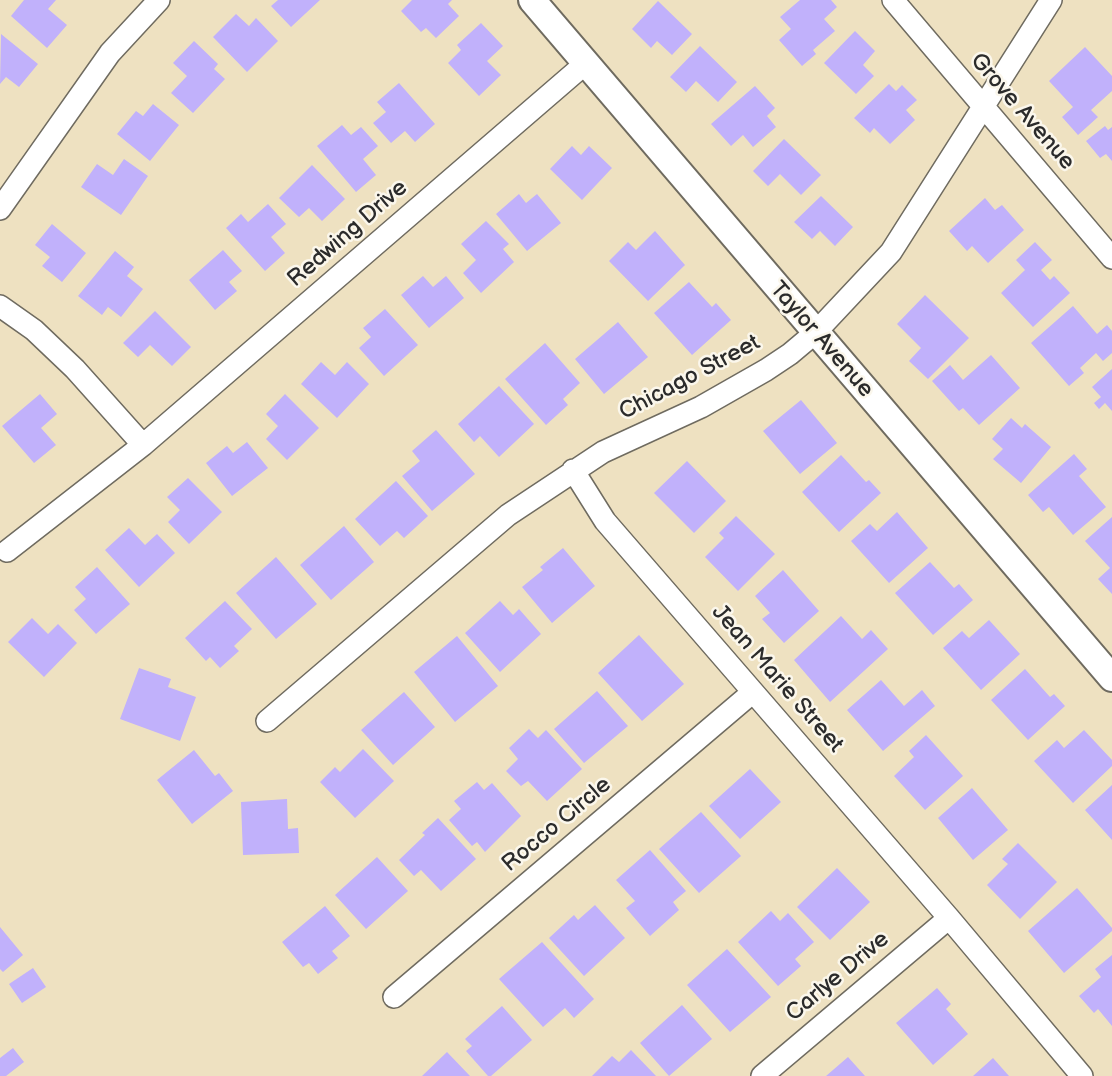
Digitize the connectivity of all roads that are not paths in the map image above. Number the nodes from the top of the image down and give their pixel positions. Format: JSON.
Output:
{"nodes":[{"id":1,"x":159,"y":0,"type":"edge"},
{"id":2,"x":531,"y":0,"type":"edge"},
{"id":3,"x":893,"y":0,"type":"edge"},
{"id":4,"x":1051,"y":0,"type":"edge"},
{"id":5,"x":586,"y":63,"type":"junction"},
{"id":6,"x":982,"y":108,"type":"junction"},
{"id":7,"x":0,"y":209,"type":"edge"},
{"id":8,"x":1112,"y":258,"type":"edge"},
{"id":9,"x":0,"y":306,"type":"edge"},
{"id":10,"x":815,"y":334,"type":"junction"},
{"id":11,"x":144,"y":445,"type":"junction"},
{"id":12,"x":573,"y":470,"type":"junction"},
{"id":13,"x":7,"y":551,"type":"dead end"},
{"id":14,"x":1112,"y":678,"type":"edge"},
{"id":15,"x":753,"y":692,"type":"junction"},
{"id":16,"x":267,"y":721,"type":"dead end"},
{"id":17,"x":948,"y":918,"type":"junction"},
{"id":18,"x":394,"y":997,"type":"dead end"},
{"id":19,"x":762,"y":1076,"type":"edge"},
{"id":20,"x":1082,"y":1076,"type":"edge"}],
"edges":[{"from":1,"to":7,"type":"street"},
{"from":2,"to":5,"type":"street","name":"Taylor Avenue"},
{"from":3,"to":6,"type":"street","name":"Grove Avenue"},
{"from":4,"to":6,"type":"street","name":"Chicago Street"},
{"from":5,"to":10,"type":"street","name":"Taylor Avenue"},
{"from":5,"to":11,"type":"street","name":"Redwing Drive"},
{"from":6,"to":8,"type":"street","name":"Grove Avenue"},
{"from":6,"to":10,"type":"street","name":"Chicago Street"},
{"from":9,"to":11,"type":"street"},
{"from":10,"to":12,"type":"street","name":"Chicago Street"},
{"from":10,"to":14,"type":"street","name":"Taylor Avenue"},
{"from":11,"to":13,"type":"street","name":"Redwing Drive"},
{"from":12,"to":15,"type":"street","name":"Jean Marie Street"},
{"from":12,"to":16,"type":"street","name":"Chicago Street"},
{"from":15,"to":17,"type":"street","name":"Jean Marie Street"},
{"from":15,"to":18,"type":"street","name":"Rocco Circle"},
{"from":17,"to":19,"type":"street","name":"Carlye Drive"},
{"from":17,"to":20,"type":"street","name":"Jean Marie Street"}]}
